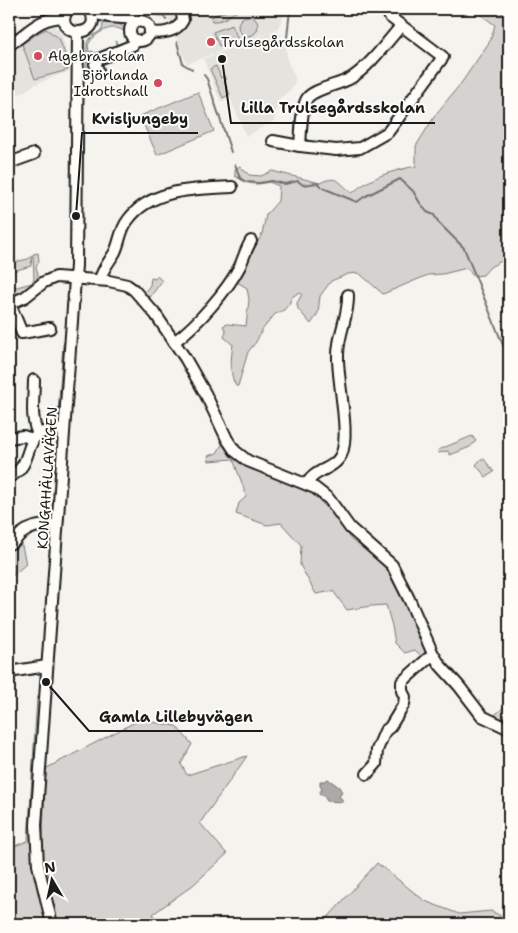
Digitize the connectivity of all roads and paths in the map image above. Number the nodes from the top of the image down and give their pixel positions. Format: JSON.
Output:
{"nodes":[{"id":1,"x":181,"y":9,"type":"edge"},
{"id":2,"x":385,"y":9,"type":"edge"},
{"id":3,"x":91,"y":11,"type":"edge"},
{"id":4,"x":66,"y":13,"type":"edge"},
{"id":5,"x":142,"y":22,"type":"junction"},
{"id":6,"x":92,"y":24,"type":"junction"},
{"id":7,"x":401,"y":26,"type":"junction"},
{"id":8,"x":131,"y":29,"type":"junction"},
{"id":9,"x":78,"y":32,"type":"junction"},
{"id":10,"x":150,"y":32,"type":"junction"},
{"id":11,"x":136,"y":40,"type":"junction"},
{"id":12,"x":9,"y":45,"type":"edge"},
{"id":13,"x":98,"y":70,"type":"dead end"},
{"id":14,"x":273,"y":141,"type":"dead end"},
{"id":15,"x":300,"y":146,"type":"junction"},
{"id":16,"x":34,"y":154,"type":"dead end"},
{"id":17,"x":9,"y":163,"type":"edge"},
{"id":18,"x":232,"y":187,"type":"dead end"},
{"id":19,"x":251,"y":241,"type":"dead end"},
{"id":20,"x":74,"y":277,"type":"junction"},
{"id":21,"x":100,"y":280,"type":"junction"},
{"id":22,"x":348,"y":295,"type":"dead end"},
{"id":23,"x":9,"y":304,"type":"edge"},
{"id":24,"x":50,"y":328,"type":"dead end"},
{"id":25,"x":174,"y":342,"type":"junction"},
{"id":26,"x":34,"y":380,"type":"dead end"},
{"id":27,"x":64,"y":430,"type":"junction"},
{"id":28,"x":36,"y":436,"type":"junction"},
{"id":29,"x":9,"y":438,"type":"edge"},
{"id":30,"x":9,"y":477,"type":"edge"},
{"id":31,"x":307,"y":484,"type":"junction"},
{"id":32,"x":57,"y":525,"type":"junction"},
{"id":33,"x":9,"y":544,"type":"edge"},
{"id":34,"x":433,"y":654,"type":"junction"},
{"id":35,"x":47,"y":666,"type":"junction"},
{"id":36,"x":9,"y":672,"type":"edge"},
{"id":37,"x":509,"y":729,"type":"edge"},
{"id":38,"x":367,"y":774,"type":"dead end"},
{"id":39,"x":52,"y":924,"type":"edge"}],
"edges":[{"from":1,"to":10,"type":"street"},
{"from":2,"to":7,"type":"street"},
{"from":3,"to":5,"type":"street"},
{"from":3,"to":6,"type":"street"},
{"from":4,"to":9,"type":"street"},
{"from":4,"to":12,"type":"street"},
{"from":5,"to":8,"type":"street"},
{"from":5,"to":10,"type":"street"},
{"from":6,"to":8,"type":"street"},
{"from":6,"to":9,"type":"street"},
{"from":7,"to":15,"type":"street"},
{"from":7,"to":15,"type":"street"},
{"from":8,"to":11,"type":"street"},
{"from":9,"to":20,"type":"street","name":"KONGAHÄLLAVÄGEN"},
{"from":10,"to":11,"type":"street"},
{"from":11,"to":13,"type":"street"},
{"from":14,"to":15,"type":"street"},
{"from":16,"to":17,"type":"street"},
{"from":18,"to":21,"type":"street"},
{"from":19,"to":25,"type":"street"},
{"from":20,"to":21,"type":"street"},
{"from":20,"to":23,"type":"street"},
{"from":20,"to":27,"type":"street","name":"KONGAHÄLLAVÄGEN"},
{"from":21,"to":25,"type":"street"},
{"from":22,"to":31,"type":"street"},
{"from":23,"to":24,"type":"street"},
{"from":25,"to":31,"type":"street"},
{"from":26,"to":28,"type":"street"},
{"from":27,"to":28,"type":"street"},
{"from":27,"to":32,"type":"street","name":"KONGAHÄLLAVÄGEN"},
{"from":28,"to":29,"type":"street"},
{"from":28,"to":30,"type":"street"},
{"from":31,"to":34,"type":"street"},
{"from":32,"to":33,"type":"street"},
{"from":32,"to":35,"type":"street","name":"KONGAHÄLLAVÄGEN"},
{"from":34,"to":37,"type":"street"},
{"from":34,"to":38,"type":"street"},
{"from":35,"to":36,"type":"street"},
{"from":35,"to":39,"type":"street","name":"KONGAHÄLLAVÄGEN"}]}
